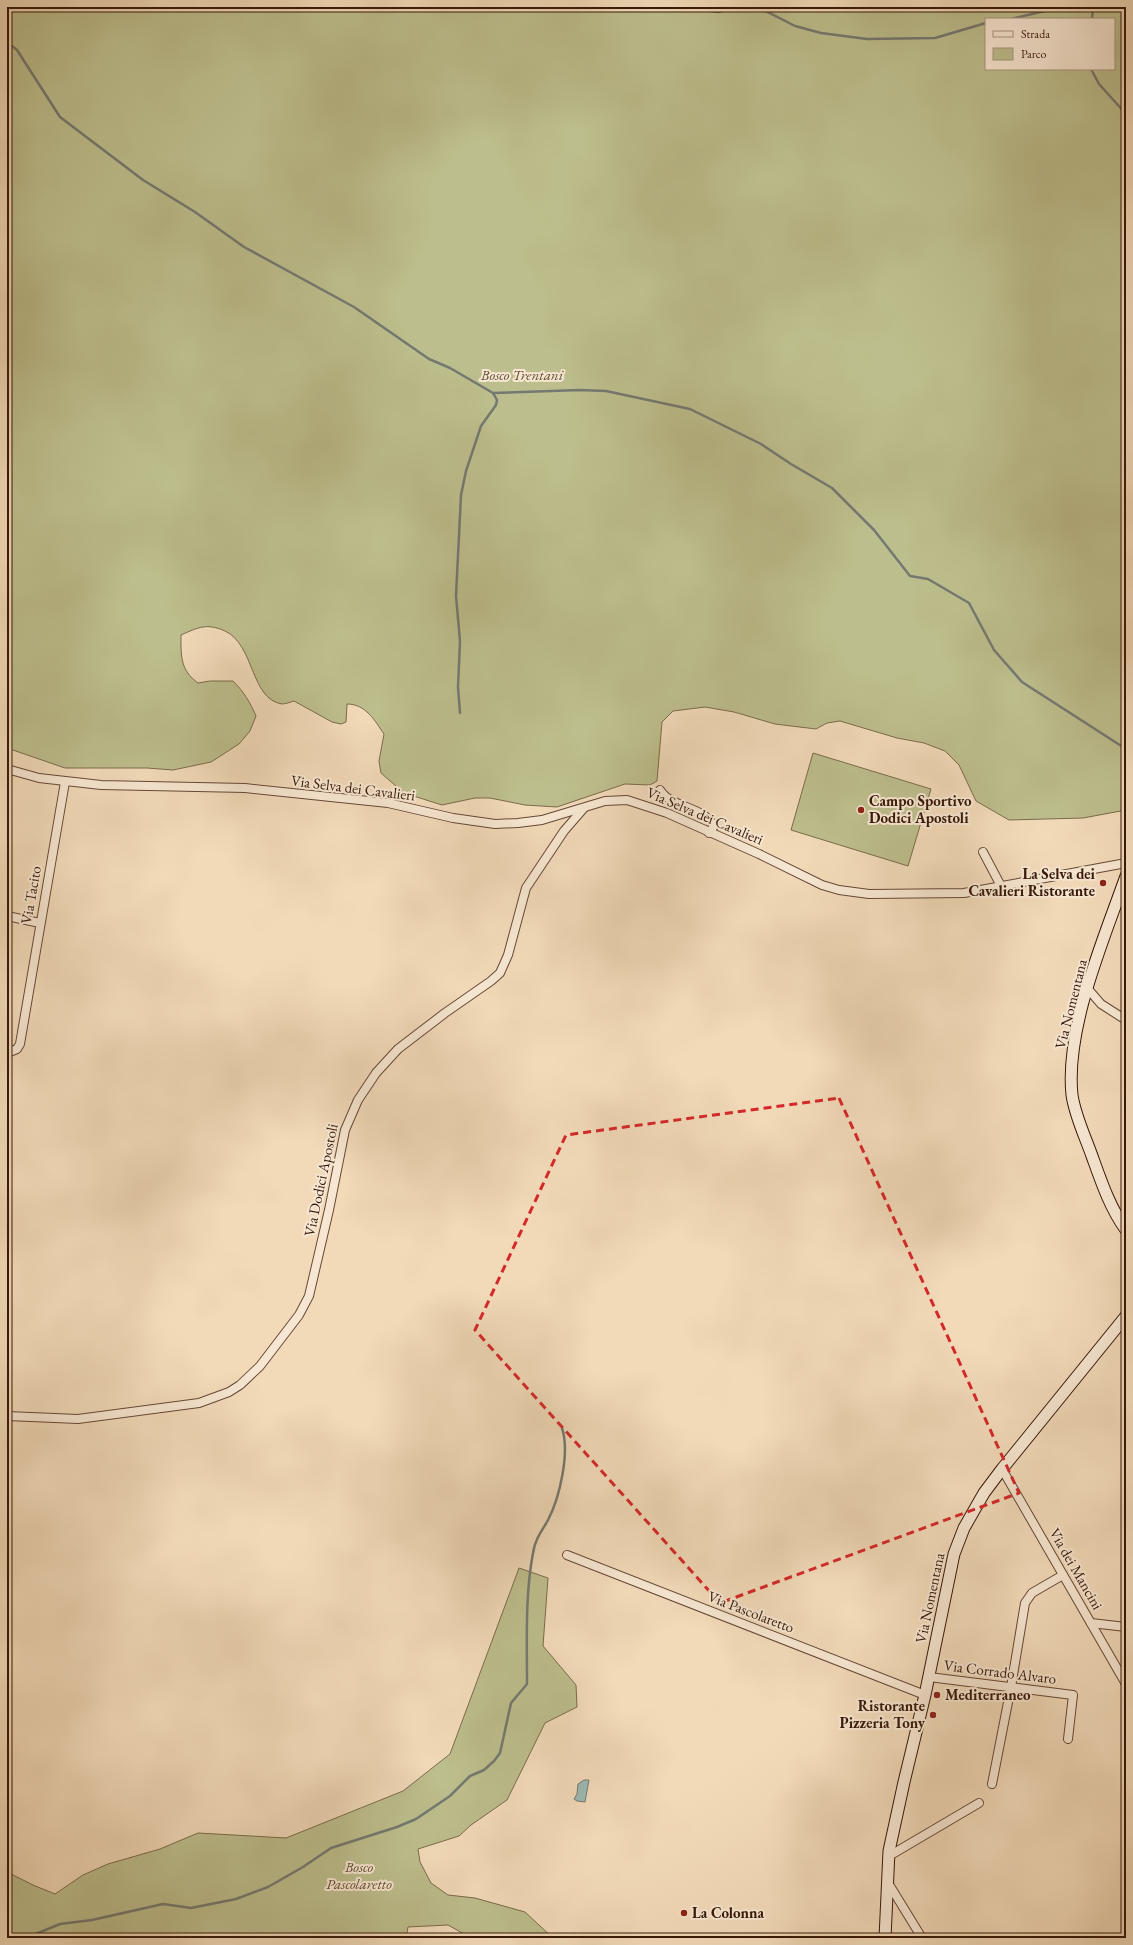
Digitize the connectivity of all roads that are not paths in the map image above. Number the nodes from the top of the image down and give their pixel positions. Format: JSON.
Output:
{"nodes":[{"id":1,"x":7,"y":770,"type":"edge"},
{"id":2,"x":65,"y":782,"type":"junction"},
{"id":3,"x":660,"y":790,"type":"dead end"},
{"id":4,"x":585,"y":807,"type":"junction"},
{"id":5,"x":710,"y":832,"type":"junction"},
{"id":6,"x":983,"y":852,"type":"dead end"},
{"id":7,"x":1126,"y":863,"type":"edge"},
{"id":8,"x":1126,"y":876,"type":"edge"},
{"id":9,"x":1001,"y":886,"type":"junction"},
{"id":10,"x":7,"y":916,"type":"edge"},
{"id":11,"x":40,"y":923,"type":"junction"},
{"id":12,"x":1088,"y":989,"type":"junction"},
{"id":13,"x":1126,"y":1020,"type":"edge"},
{"id":14,"x":7,"y":1053,"type":"edge"},
{"id":15,"x":1126,"y":1230,"type":"edge"},
{"id":16,"x":1126,"y":1316,"type":"edge"},
{"id":17,"x":7,"y":1416,"type":"edge"},
{"id":18,"x":1002,"y":1468,"type":"junction"},
{"id":19,"x":567,"y":1555,"type":"dead end"},
{"id":20,"x":1063,"y":1575,"type":"junction"},
{"id":21,"x":1091,"y":1623,"type":"junction"},
{"id":22,"x":1126,"y":1628,"type":"edge"},
{"id":23,"x":929,"y":1677,"type":"junction"},
{"id":24,"x":1126,"y":1684,"type":"edge"},
{"id":25,"x":1011,"y":1687,"type":"junction"},
{"id":26,"x":925,"y":1695,"type":"junction"},
{"id":27,"x":1068,"y":1739,"type":"dead end"},
{"id":28,"x":992,"y":1784,"type":"dead end"},
{"id":29,"x":979,"y":1803,"type":"dead end"},
{"id":30,"x":889,"y":1856,"type":"junction"},
{"id":31,"x":887,"y":1881,"type":"junction"},
{"id":32,"x":885,"y":1938,"type":"edge"},
{"id":33,"x":922,"y":1938,"type":"edge"}],
"edges":[{"from":1,"to":2,"type":"street","name":"Via Selva dei Cavalieri"},
{"from":2,"to":4,"type":"street","name":"Via Selva dei Cavalieri"},
{"from":2,"to":11,"type":"street","name":"Via Tacito"},
{"from":3,"to":5,"type":"street"},
{"from":4,"to":5,"type":"street","name":"Via Selva dei Cavalieri"},
{"from":4,"to":17,"type":"street","name":"Via Dodici Apostoli"},
{"from":5,"to":9,"type":"street","name":"Via Selva dei Cavalieri"},
{"from":6,"to":9,"type":"street"},
{"from":7,"to":9,"type":"street","name":"Via Selva dei Cavalieri"},
{"from":8,"to":12,"type":"main road","name":"Via Nomentana"},
{"from":10,"to":11,"type":"street"},
{"from":11,"to":14,"type":"street","name":"Via Tacito"},
{"from":12,"to":13,"type":"street"},
{"from":12,"to":15,"type":"main road","name":"Via Nomentana"},
{"from":16,"to":18,"type":"main road","name":"Via Nomentana"},
{"from":18,"to":20,"type":"street","name":"Via dei Mancini"},
{"from":18,"to":23,"type":"main road","name":"Via Nomentana"},
{"from":19,"to":26,"type":"street","name":"Via Pascolaretto"},
{"from":20,"to":21,"type":"street","name":"Via dei Mancini"},
{"from":20,"to":25,"type":"street"},
{"from":21,"to":22,"type":"street"},
{"from":21,"to":24,"type":"street","name":"Via dei Mancini"},
{"from":23,"to":25,"type":"street","name":"Via Corrado Alvaro"},
{"from":23,"to":26,"type":"main road","name":"Via Nomentana"},
{"from":25,"to":27,"type":"street","name":"Via Corrado Alvaro"},
{"from":25,"to":28,"type":"street"},
{"from":26,"to":30,"type":"main road","name":"Via Nomentana"},
{"from":29,"to":30,"type":"street"},
{"from":30,"to":31,"type":"main road","name":"Via Nomentana"},
{"from":31,"to":32,"type":"main road","name":"Via Nomentana"},
{"from":31,"to":33,"type":"street"}]}
